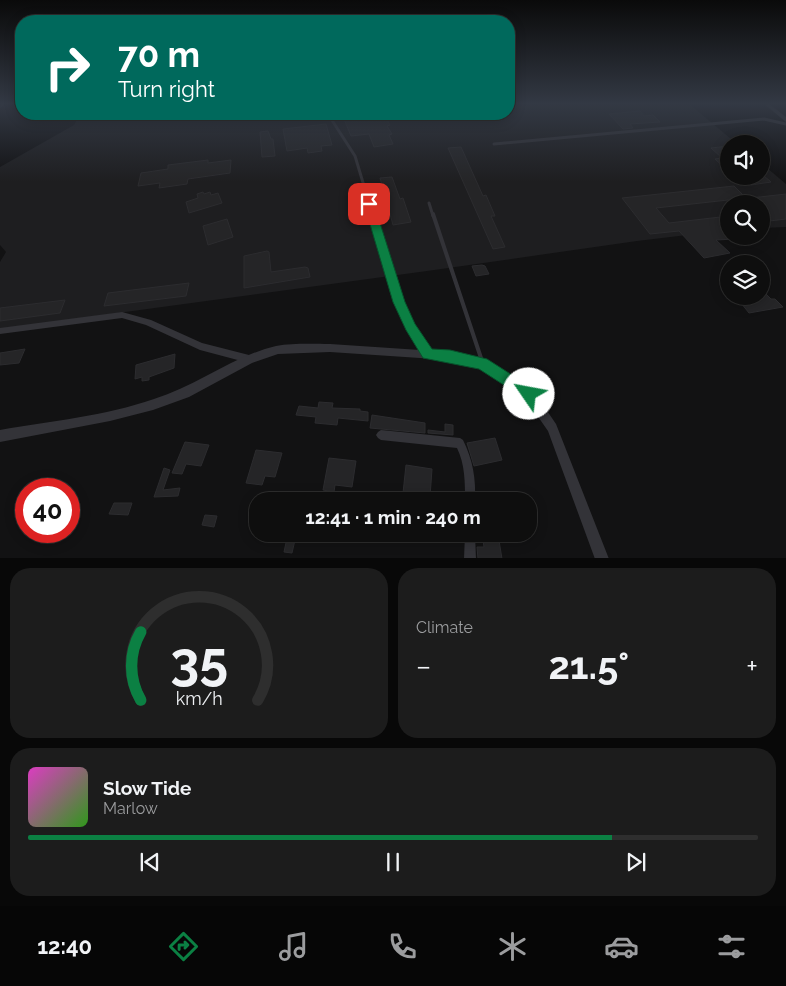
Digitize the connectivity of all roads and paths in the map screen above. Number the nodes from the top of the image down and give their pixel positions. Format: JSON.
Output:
{"nodes":[{"id":1,"x":338,"y":129,"type":"edge"},
{"id":2,"x":656,"y":129,"type":"edge"},
{"id":3,"x":494,"y":144,"type":"dead end"},
{"id":4,"x":429,"y":203,"type":"dead end"},
{"id":5,"x":0,"y":331,"type":"edge"},
{"id":6,"x":428,"y":354,"type":"junction"},
{"id":7,"x":249,"y":359,"type":"junction"},
{"id":8,"x":483,"y":364,"type":"junction"},
{"id":9,"x":382,"y":435,"type":"dead end"},
{"id":10,"x":0,"y":436,"type":"edge"},
{"id":11,"x":470,"y":492,"type":"edge"},
{"id":12,"x":470,"y":542,"type":"edge"},
{"id":13,"x":470,"y":558,"type":"edge"},
{"id":14,"x":602,"y":558,"type":"edge"}],
"edges":[{"from":1,"to":6,"type":"lane"},
{"from":2,"to":3,"type":"lane"},
{"from":4,"to":8,"type":"lane"},
{"from":5,"to":7,"type":"street"},
{"from":6,"to":7,"type":"street"},
{"from":6,"to":8,"type":"street"},
{"from":7,"to":10,"type":"street"},
{"from":8,"to":14,"type":"street"},
{"from":9,"to":11,"type":"street"},
{"from":12,"to":13,"type":"street"}]}
